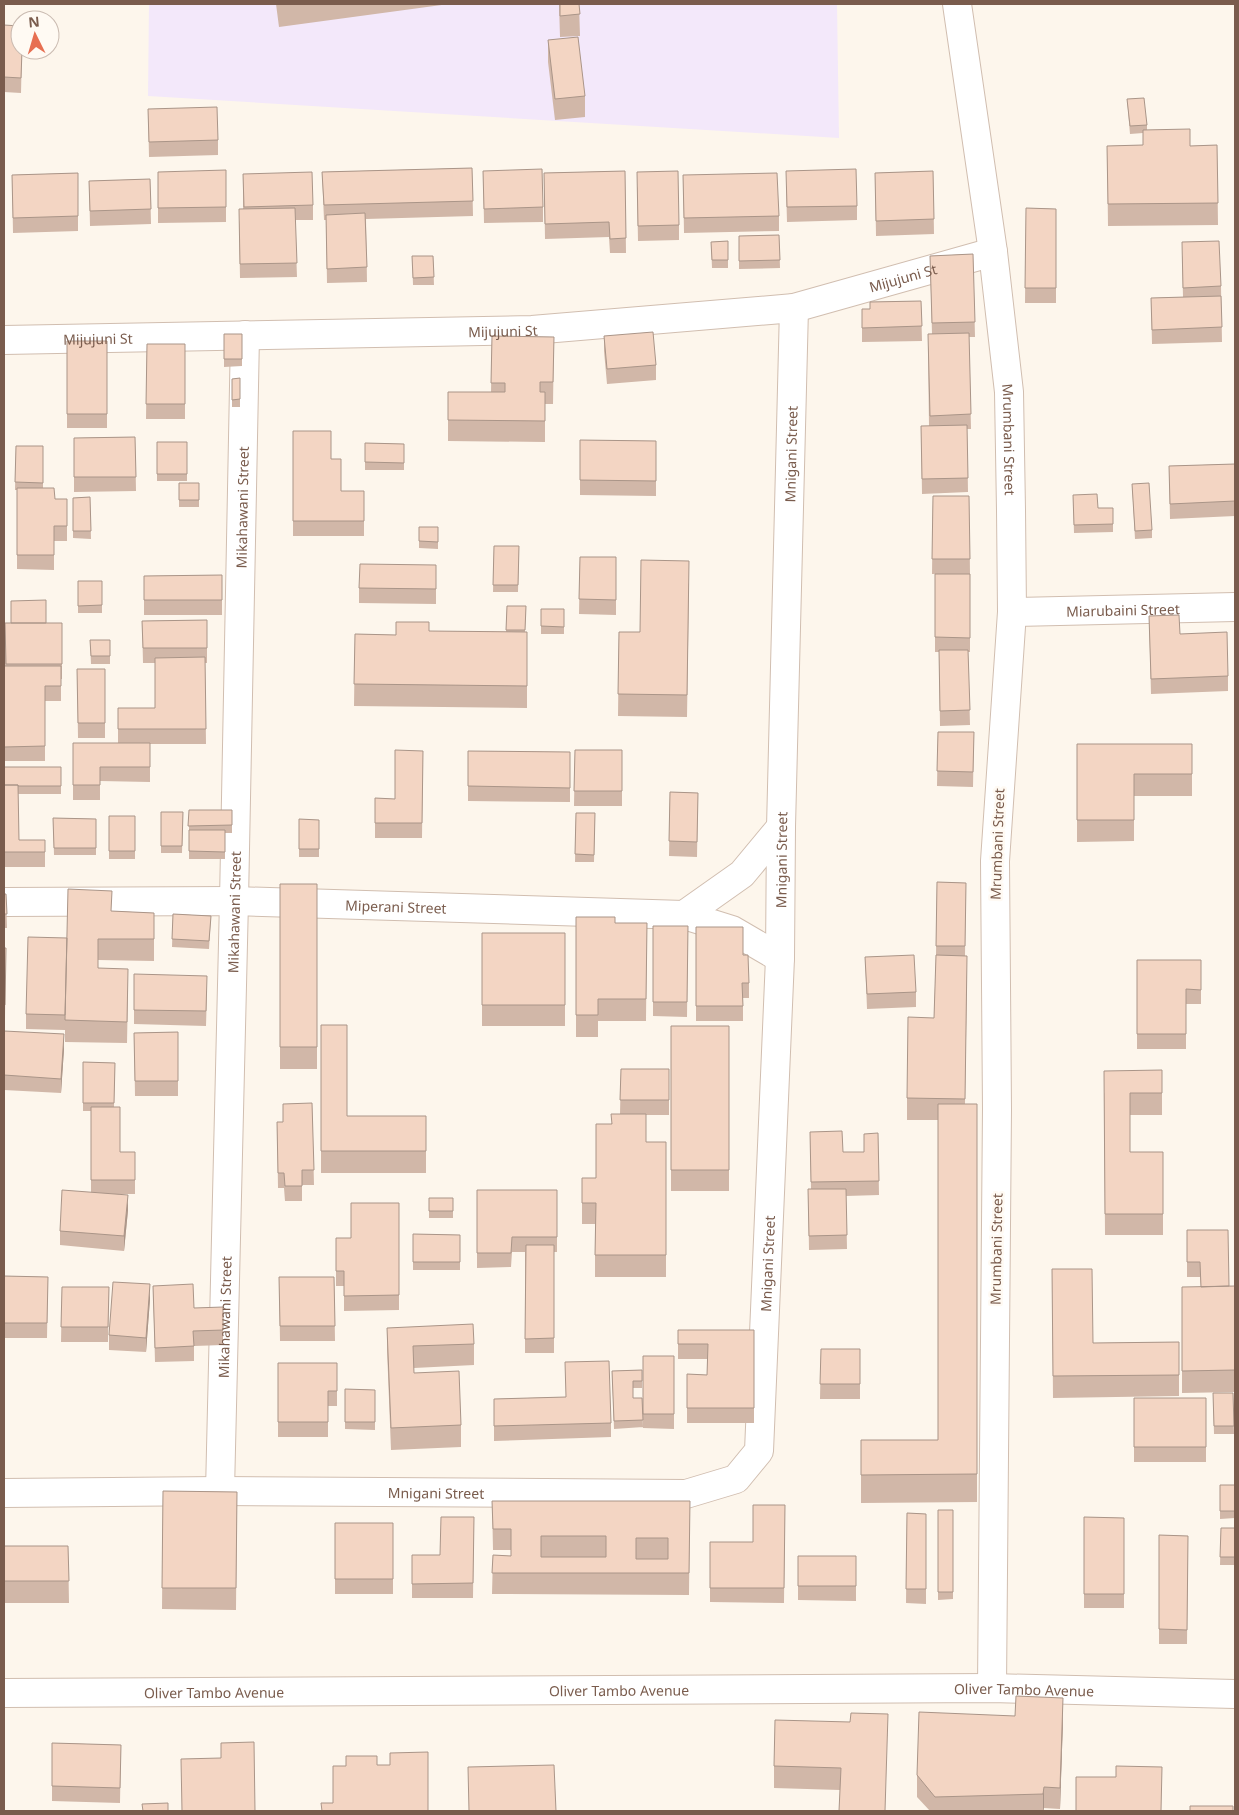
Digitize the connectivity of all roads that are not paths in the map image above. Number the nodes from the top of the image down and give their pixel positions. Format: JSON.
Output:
{"nodes":[{"id":1,"x":957,"y":4,"type":"edge"},
{"id":2,"x":993,"y":252,"type":"junction"},
{"id":3,"x":794,"y":308,"type":"junction"},
{"id":4,"x":246,"y":335,"type":"junction"},
{"id":5,"x":4,"y":340,"type":"edge"},
{"id":6,"x":1235,"y":607,"type":"edge"},
{"id":7,"x":1012,"y":612,"type":"junction"},
{"id":8,"x":781,"y":826,"type":"junction"},
{"id":9,"x":234,"y":901,"type":"junction"},
{"id":10,"x":4,"y":902,"type":"edge"},
{"id":11,"x":684,"y":915,"type":"junction"},
{"id":12,"x":780,"y":958,"type":"junction"},
{"id":13,"x":220,"y":1491,"type":"junction"},
{"id":14,"x":4,"y":1493,"type":"edge"},
{"id":15,"x":992,"y":1688,"type":"junction"},
{"id":16,"x":4,"y":1693,"type":"edge"},
{"id":17,"x":1235,"y":1694,"type":"edge"}],
"edges":[{"from":1,"to":2,"type":"street","name":"Mrumbani Street"},
{"from":2,"to":3,"type":"street","name":"Mijujuni St"},
{"from":2,"to":7,"type":"street","name":"Mrumbani Street"},
{"from":3,"to":4,"type":"street","name":"Mijujuni St"},
{"from":3,"to":8,"type":"street","name":"Mnigani Street"},
{"from":4,"to":5,"type":"street","name":"Mijujuni St"},
{"from":4,"to":9,"type":"street","name":"Mikahawani Street"},
{"from":6,"to":7,"type":"street","name":"Miarubaini Street"},
{"from":7,"to":15,"type":"street","name":"Mrumbani Street"},
{"from":8,"to":11,"type":"street"},
{"from":8,"to":12,"type":"street","name":"Mnigani Street"},
{"from":9,"to":10,"type":"street","name":"Miperani Street"},
{"from":9,"to":11,"type":"street","name":"Miperani Street"},
{"from":9,"to":13,"type":"street","name":"Mikahawani Street"},
{"from":11,"to":12,"type":"street","name":"Miperani Street"},
{"from":12,"to":13,"type":"street","name":"Mnigani Street"},
{"from":13,"to":14,"type":"street","name":"Mnigani Street"},
{"from":15,"to":16,"type":"street","name":"Oliver Tambo Avenue"},
{"from":15,"to":17,"type":"street","name":"Oliver Tambo Avenue"}]}
